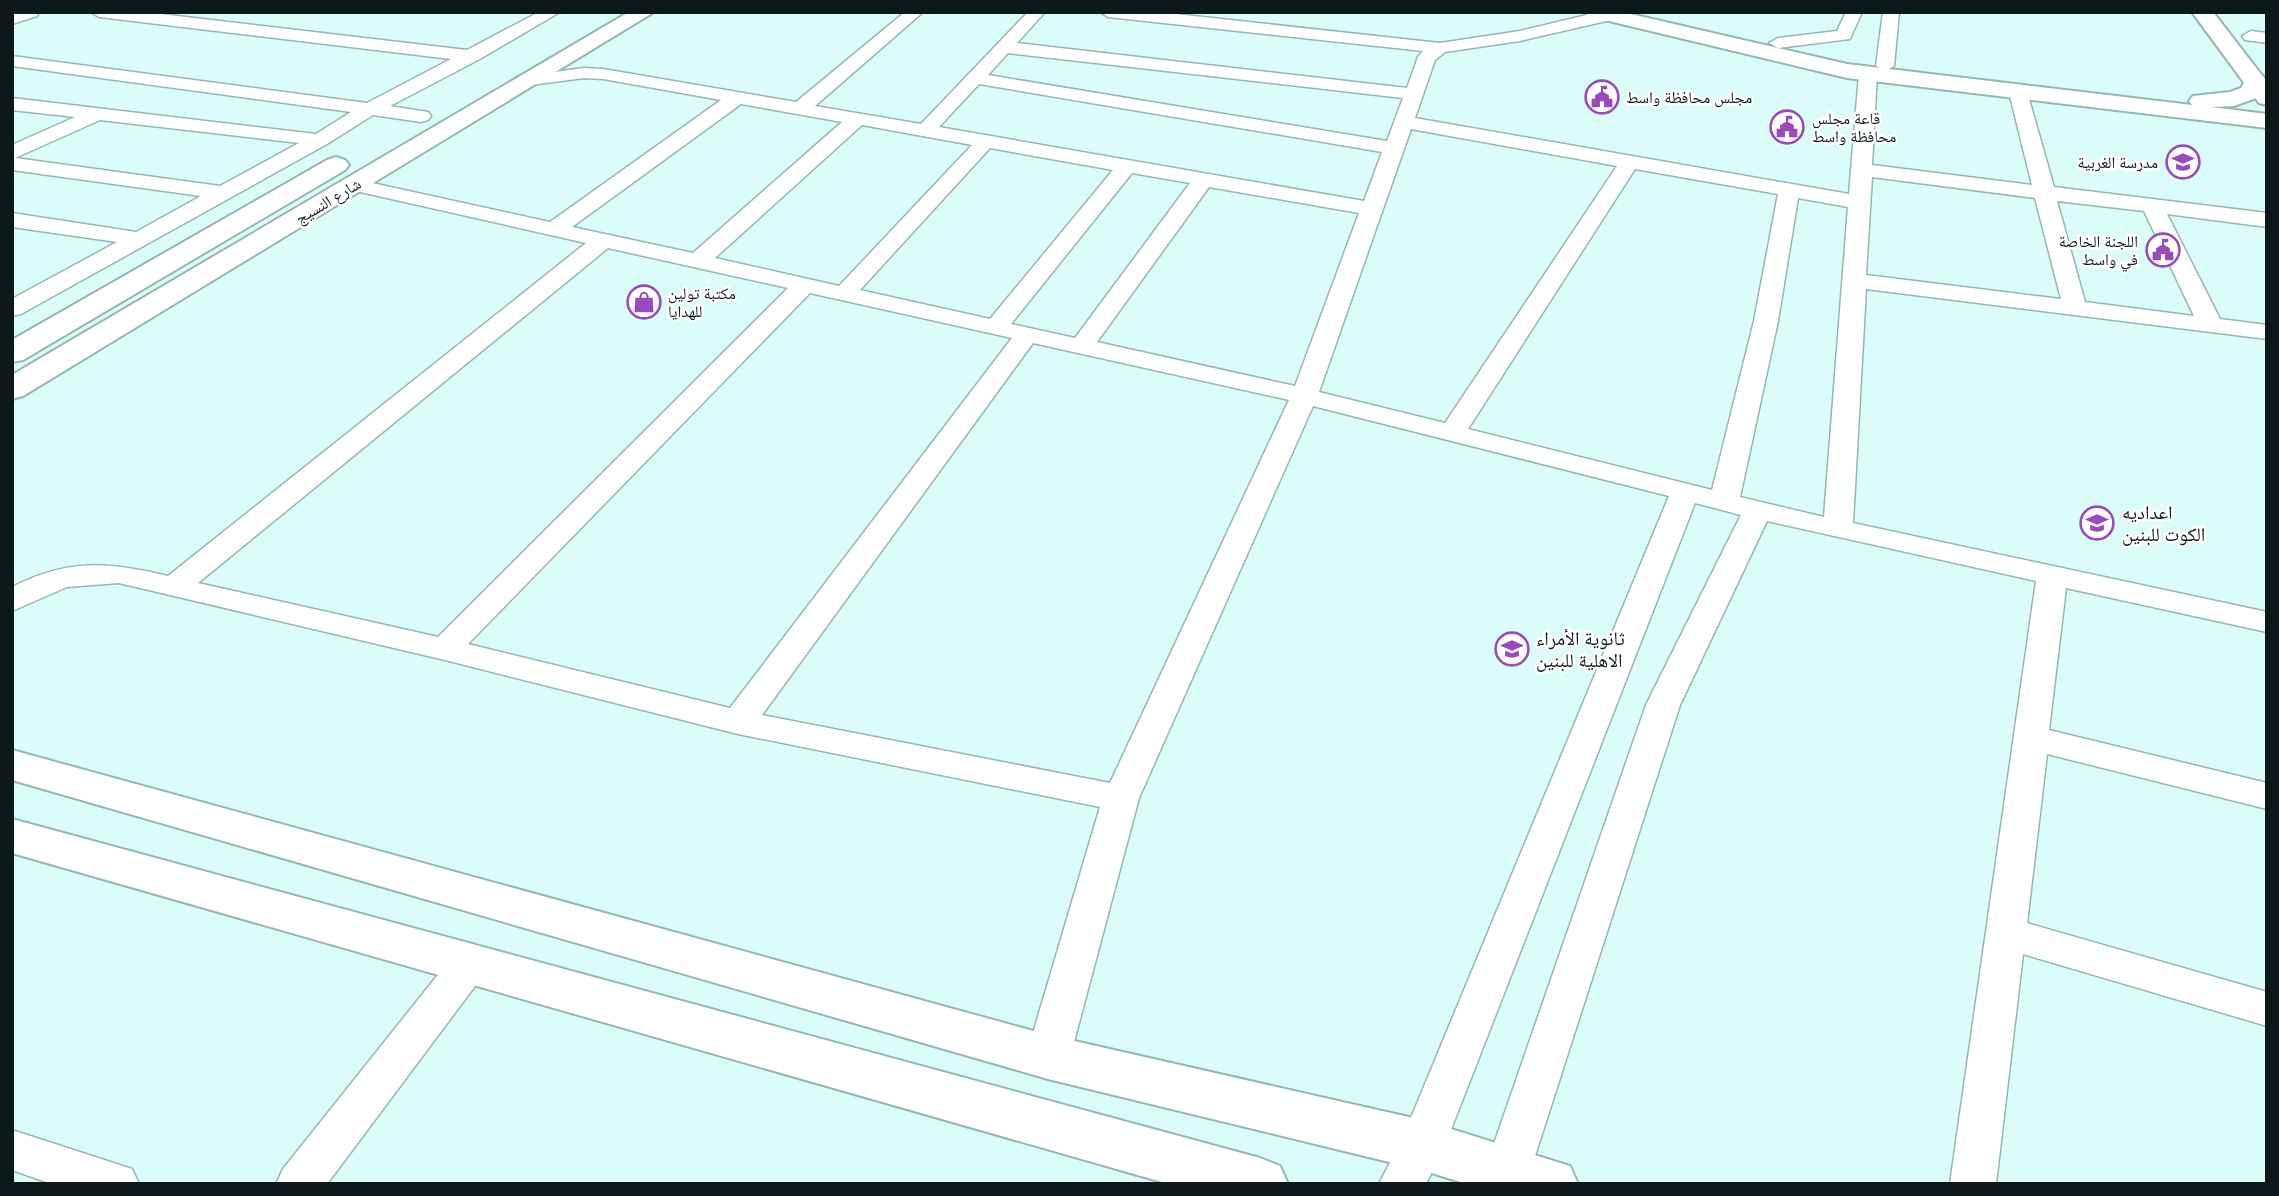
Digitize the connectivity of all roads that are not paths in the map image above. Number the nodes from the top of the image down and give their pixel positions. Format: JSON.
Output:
{"nodes":[{"id":1,"x":31,"y":12,"type":"edge"},
{"id":2,"x":99,"y":12,"type":"edge"},
{"id":3,"x":605,"y":12,"type":"edge"},
{"id":4,"x":644,"y":12,"type":"edge"},
{"id":5,"x":915,"y":12,"type":"edge"},
{"id":6,"x":1037,"y":12,"type":"edge"},
{"id":7,"x":1108,"y":12,"type":"edge"},
{"id":8,"x":1260,"y":12,"type":"edge"},
{"id":9,"x":1639,"y":12,"type":"edge"},
{"id":10,"x":1854,"y":12,"type":"edge"},
{"id":11,"x":1891,"y":12,"type":"edge"},
{"id":12,"x":2202,"y":12,"type":"edge"},
{"id":13,"x":517,"y":14,"type":"edge"},
{"id":14,"x":1602,"y":14,"type":"edge"},
{"id":15,"x":548,"y":15,"type":"edge"},
{"id":16,"x":12,"y":19,"type":"edge"},
{"id":17,"x":1236,"y":26,"type":"junction"},
{"id":18,"x":2252,"y":31,"type":"edge"},
{"id":19,"x":1004,"y":47,"type":"junction"},
{"id":20,"x":1440,"y":48,"type":"junction"},
{"id":21,"x":1783,"y":51,"type":"junction"},
{"id":22,"x":2267,"y":55,"type":"edge"},
{"id":23,"x":472,"y":56,"type":"junction"},
{"id":24,"x":12,"y":61,"type":"edge"},
{"id":25,"x":1876,"y":70,"type":"junction"},
{"id":26,"x":975,"y":78,"type":"junction"},
{"id":27,"x":531,"y":79,"type":"junction"},
{"id":28,"x":161,"y":81,"type":"junction"},
{"id":29,"x":2261,"y":90,"type":"edge"},
{"id":30,"x":2018,"y":92,"type":"junction"},
{"id":31,"x":1414,"y":94,"type":"junction"},
{"id":32,"x":737,"y":97,"type":"junction"},
{"id":33,"x":12,"y":104,"type":"edge"},
{"id":34,"x":2183,"y":106,"type":"junction"},
{"id":35,"x":370,"y":109,"type":"junction"},
{"id":36,"x":800,"y":109,"type":"junction"},
{"id":37,"x":2267,"y":109,"type":"edge"},
{"id":38,"x":98,"y":113,"type":"junction"},
{"id":39,"x":421,"y":116,"type":"junction"},
{"id":40,"x":857,"y":119,"type":"junction"},
{"id":41,"x":2267,"y":121,"type":"edge"},
{"id":42,"x":1404,"y":122,"type":"junction"},
{"id":43,"x":925,"y":131,"type":"junction"},
{"id":44,"x":2267,"y":133,"type":"edge"},
{"id":45,"x":385,"y":137,"type":"dead end"},
{"id":46,"x":320,"y":140,"type":"junction"},
{"id":47,"x":986,"y":141,"type":"junction"},
{"id":48,"x":1395,"y":148,"type":"junction"},
{"id":49,"x":361,"y":151,"type":"dead end"},
{"id":50,"x":12,"y":153,"type":"edge"},
{"id":51,"x":1630,"y":161,"type":"junction"},
{"id":52,"x":12,"y":163,"type":"edge"},
{"id":53,"x":1126,"y":166,"type":"junction"},
{"id":54,"x":1861,"y":170,"type":"junction"},
{"id":55,"x":1203,"y":180,"type":"junction"},
{"id":56,"x":354,"y":186,"type":"junction"},
{"id":57,"x":1789,"y":189,"type":"junction"},
{"id":58,"x":2045,"y":192,"type":"junction"},
{"id":59,"x":222,"y":193,"type":"junction"},
{"id":60,"x":1859,"y":202,"type":"junction"},
{"id":61,"x":2152,"y":206,"type":"junction"},
{"id":62,"x":1372,"y":209,"type":"junction"},
{"id":63,"x":12,"y":220,"type":"edge"},
{"id":64,"x":2267,"y":220,"type":"edge"},
{"id":65,"x":553,"y":230,"type":"junction"},
{"id":66,"x":140,"y":239,"type":"junction"},
{"id":67,"x":603,"y":241,"type":"junction"},
{"id":68,"x":697,"y":262,"type":"junction"},
{"id":69,"x":1854,"y":281,"type":"junction"},
{"id":70,"x":805,"y":285,"type":"junction"},
{"id":71,"x":844,"y":294,"type":"junction"},
{"id":72,"x":23,"y":295,"type":"edge"},
{"id":73,"x":2075,"y":308,"type":"junction"},
{"id":74,"x":12,"y":309,"type":"edge"},
{"id":75,"x":2211,"y":325,"type":"junction"},
{"id":76,"x":995,"y":328,"type":"junction"},
{"id":77,"x":2267,"y":331,"type":"edge"},
{"id":78,"x":1027,"y":335,"type":"junction"},
{"id":79,"x":1081,"y":346,"type":"junction"},
{"id":80,"x":12,"y":353,"type":"edge"},
{"id":81,"x":12,"y":389,"type":"edge"},
{"id":82,"x":1304,"y":396,"type":"junction"},
{"id":83,"x":1452,"y":433,"type":"junction"},
{"id":84,"x":1685,"y":492,"type":"junction"},
{"id":85,"x":1741,"y":506,"type":"junction"},
{"id":86,"x":1838,"y":529,"type":"junction"},
{"id":87,"x":2052,"y":576,"type":"junction"},
{"id":88,"x":175,"y":586,"type":"junction"},
{"id":89,"x":12,"y":601,"type":"edge"},
{"id":90,"x":2267,"y":622,"type":"edge"},
{"id":91,"x":445,"y":649,"type":"junction"},
{"id":92,"x":738,"y":722,"type":"junction"},
{"id":93,"x":2031,"y":738,"type":"junction"},
{"id":94,"x":12,"y":765,"type":"edge"},
{"id":95,"x":2267,"y":796,"type":"edge"},
{"id":96,"x":1121,"y":798,"type":"junction"},
{"id":97,"x":12,"y":836,"type":"edge"},
{"id":98,"x":2006,"y":933,"type":"junction"},
{"id":99,"x":470,"y":963,"type":"junction"},
{"id":100,"x":2267,"y":1009,"type":"edge"},
{"id":101,"x":1048,"y":1057,"type":"junction"},
{"id":102,"x":12,"y":1150,"type":"edge"},
{"id":103,"x":1412,"y":1165,"type":"edge"},
{"id":104,"x":1519,"y":1180,"type":"edge"},
{"id":105,"x":116,"y":1184,"type":"edge"},
{"id":106,"x":299,"y":1184,"type":"edge"},
{"id":107,"x":1260,"y":1184,"type":"edge"},
{"id":108,"x":1973,"y":1184,"type":"edge"}],
"edges":[{"from":1,"to":16,"type":"street"},
{"from":2,"to":23,"type":"street"},
{"from":3,"to":39,"type":"main road"},
{"from":4,"to":27,"type":"main road","name":"شارع النسيج"},
{"from":5,"to":36,"type":"street"},
{"from":6,"to":19,"type":"street"},
{"from":7,"to":17,"type":"street"},
{"from":8,"to":17,"type":"street"},
{"from":9,"to":21,"type":"main road"},
{"from":10,"to":21,"type":"street"},
{"from":11,"to":25,"type":"street"},
{"from":12,"to":29,"type":"main road"},
{"from":13,"to":15,"type":"street"},
{"from":14,"to":20,"type":"street"},
{"from":14,"to":21,"type":"main road"},
{"from":15,"to":23,"type":"street"},
{"from":17,"to":20,"type":"street"},
{"from":18,"to":22,"type":"main road"},
{"from":19,"to":26,"type":"street"},
{"from":19,"to":31,"type":"street"},
{"from":20,"to":31,"type":"street"},
{"from":21,"to":25,"type":"main road"},
{"from":21,"to":25,"type":"main road"},
{"from":23,"to":35,"type":"street"},
{"from":24,"to":28,"type":"street"},
{"from":25,"to":30,"type":"main road"},
{"from":25,"to":34,"type":"main road"},
{"from":25,"to":54,"type":"street"},
{"from":26,"to":43,"type":"street"},
{"from":26,"to":48,"type":"street"},
{"from":27,"to":32,"type":"street"},
{"from":27,"to":56,"type":"main road","name":"شارع النسيج"},
{"from":28,"to":35,"type":"street"},
{"from":28,"to":38,"type":"street"},
{"from":29,"to":34,"type":"main road"},
{"from":30,"to":34,"type":"main road"},
{"from":30,"to":58,"type":"street"},
{"from":31,"to":42,"type":"street"},
{"from":32,"to":36,"type":"street"},
{"from":32,"to":65,"type":"street"},
{"from":33,"to":38,"type":"street"},
{"from":34,"to":37,"type":"main road"},
{"from":34,"to":41,"type":"main road"},
{"from":34,"to":44,"type":"main road"},
{"from":35,"to":39,"type":"street"},
{"from":35,"to":46,"type":"street"},
{"from":36,"to":40,"type":"street"},
{"from":38,"to":46,"type":"street"},
{"from":38,"to":50,"type":"street"},
{"from":39,"to":45,"type":"main road"},
{"from":40,"to":43,"type":"street"},
{"from":40,"to":68,"type":"street"},
{"from":42,"to":48,"type":"street"},
{"from":42,"to":51,"type":"street"},
{"from":43,"to":47,"type":"street"},
{"from":46,"to":59,"type":"street"},
{"from":47,"to":53,"type":"street"},
{"from":47,"to":71,"type":"street"},
{"from":48,"to":62,"type":"street"},
{"from":49,"to":80,"type":"main road","name":"شارع النسيج"},
{"from":51,"to":57,"type":"street"},
{"from":51,"to":83,"type":"street"},
{"from":52,"to":59,"type":"street"},
{"from":53,"to":55,"type":"street"},
{"from":53,"to":76,"type":"street"},
{"from":54,"to":58,"type":"street"},
{"from":54,"to":60,"type":"street"},
{"from":55,"to":62,"type":"street"},
{"from":55,"to":79,"type":"street"},
{"from":56,"to":65,"type":"street"},
{"from":56,"to":81,"type":"main road","name":"شارع النسيج"},
{"from":57,"to":60,"type":"street"},
{"from":57,"to":85,"type":"street"},
{"from":58,"to":61,"type":"street"},
{"from":58,"to":73,"type":"street"},
{"from":59,"to":66,"type":"street"},
{"from":60,"to":69,"type":"street"},
{"from":61,"to":64,"type":"street"},
{"from":61,"to":75,"type":"street"},
{"from":62,"to":82,"type":"street"},
{"from":63,"to":66,"type":"street"},
{"from":65,"to":67,"type":"street"},
{"from":66,"to":72,"type":"street"},
{"from":67,"to":68,"type":"street"},
{"from":67,"to":88,"type":"street"},
{"from":68,"to":70,"type":"street"},
{"from":69,"to":73,"type":"street"},
{"from":69,"to":86,"type":"street"},
{"from":70,"to":71,"type":"street"},
{"from":70,"to":91,"type":"street"},
{"from":71,"to":76,"type":"street"},
{"from":72,"to":74,"type":"street"},
{"from":73,"to":75,"type":"street"},
{"from":75,"to":77,"type":"street"},
{"from":76,"to":78,"type":"street"},
{"from":78,"to":79,"type":"street"},
{"from":78,"to":92,"type":"street"},
{"from":79,"to":82,"type":"street"},
{"from":82,"to":83,"type":"street"},
{"from":82,"to":96,"type":"street"},
{"from":83,"to":84,"type":"street"},
{"from":84,"to":85,"type":"street"},
{"from":84,"to":103,"type":"street"},
{"from":85,"to":86,"type":"street"},
{"from":85,"to":104,"type":"street"},
{"from":86,"to":87,"type":"street"},
{"from":87,"to":90,"type":"street"},
{"from":87,"to":93,"type":"street"},
{"from":88,"to":89,"type":"street"},
{"from":88,"to":91,"type":"street"},
{"from":91,"to":92,"type":"street"},
{"from":92,"to":96,"type":"street"},
{"from":93,"to":95,"type":"street"},
{"from":93,"to":98,"type":"street"},
{"from":94,"to":101,"type":"main road"},
{"from":96,"to":101,"type":"street"},
{"from":97,"to":99,"type":"main road"},
{"from":98,"to":100,"type":"street"},
{"from":98,"to":108,"type":"street"},
{"from":99,"to":106,"type":"street"},
{"from":99,"to":107,"type":"main road"},
{"from":101,"to":103,"type":"main road"},
{"from":102,"to":105,"type":"street"},
{"from":103,"to":104,"type":"main road"}]}
